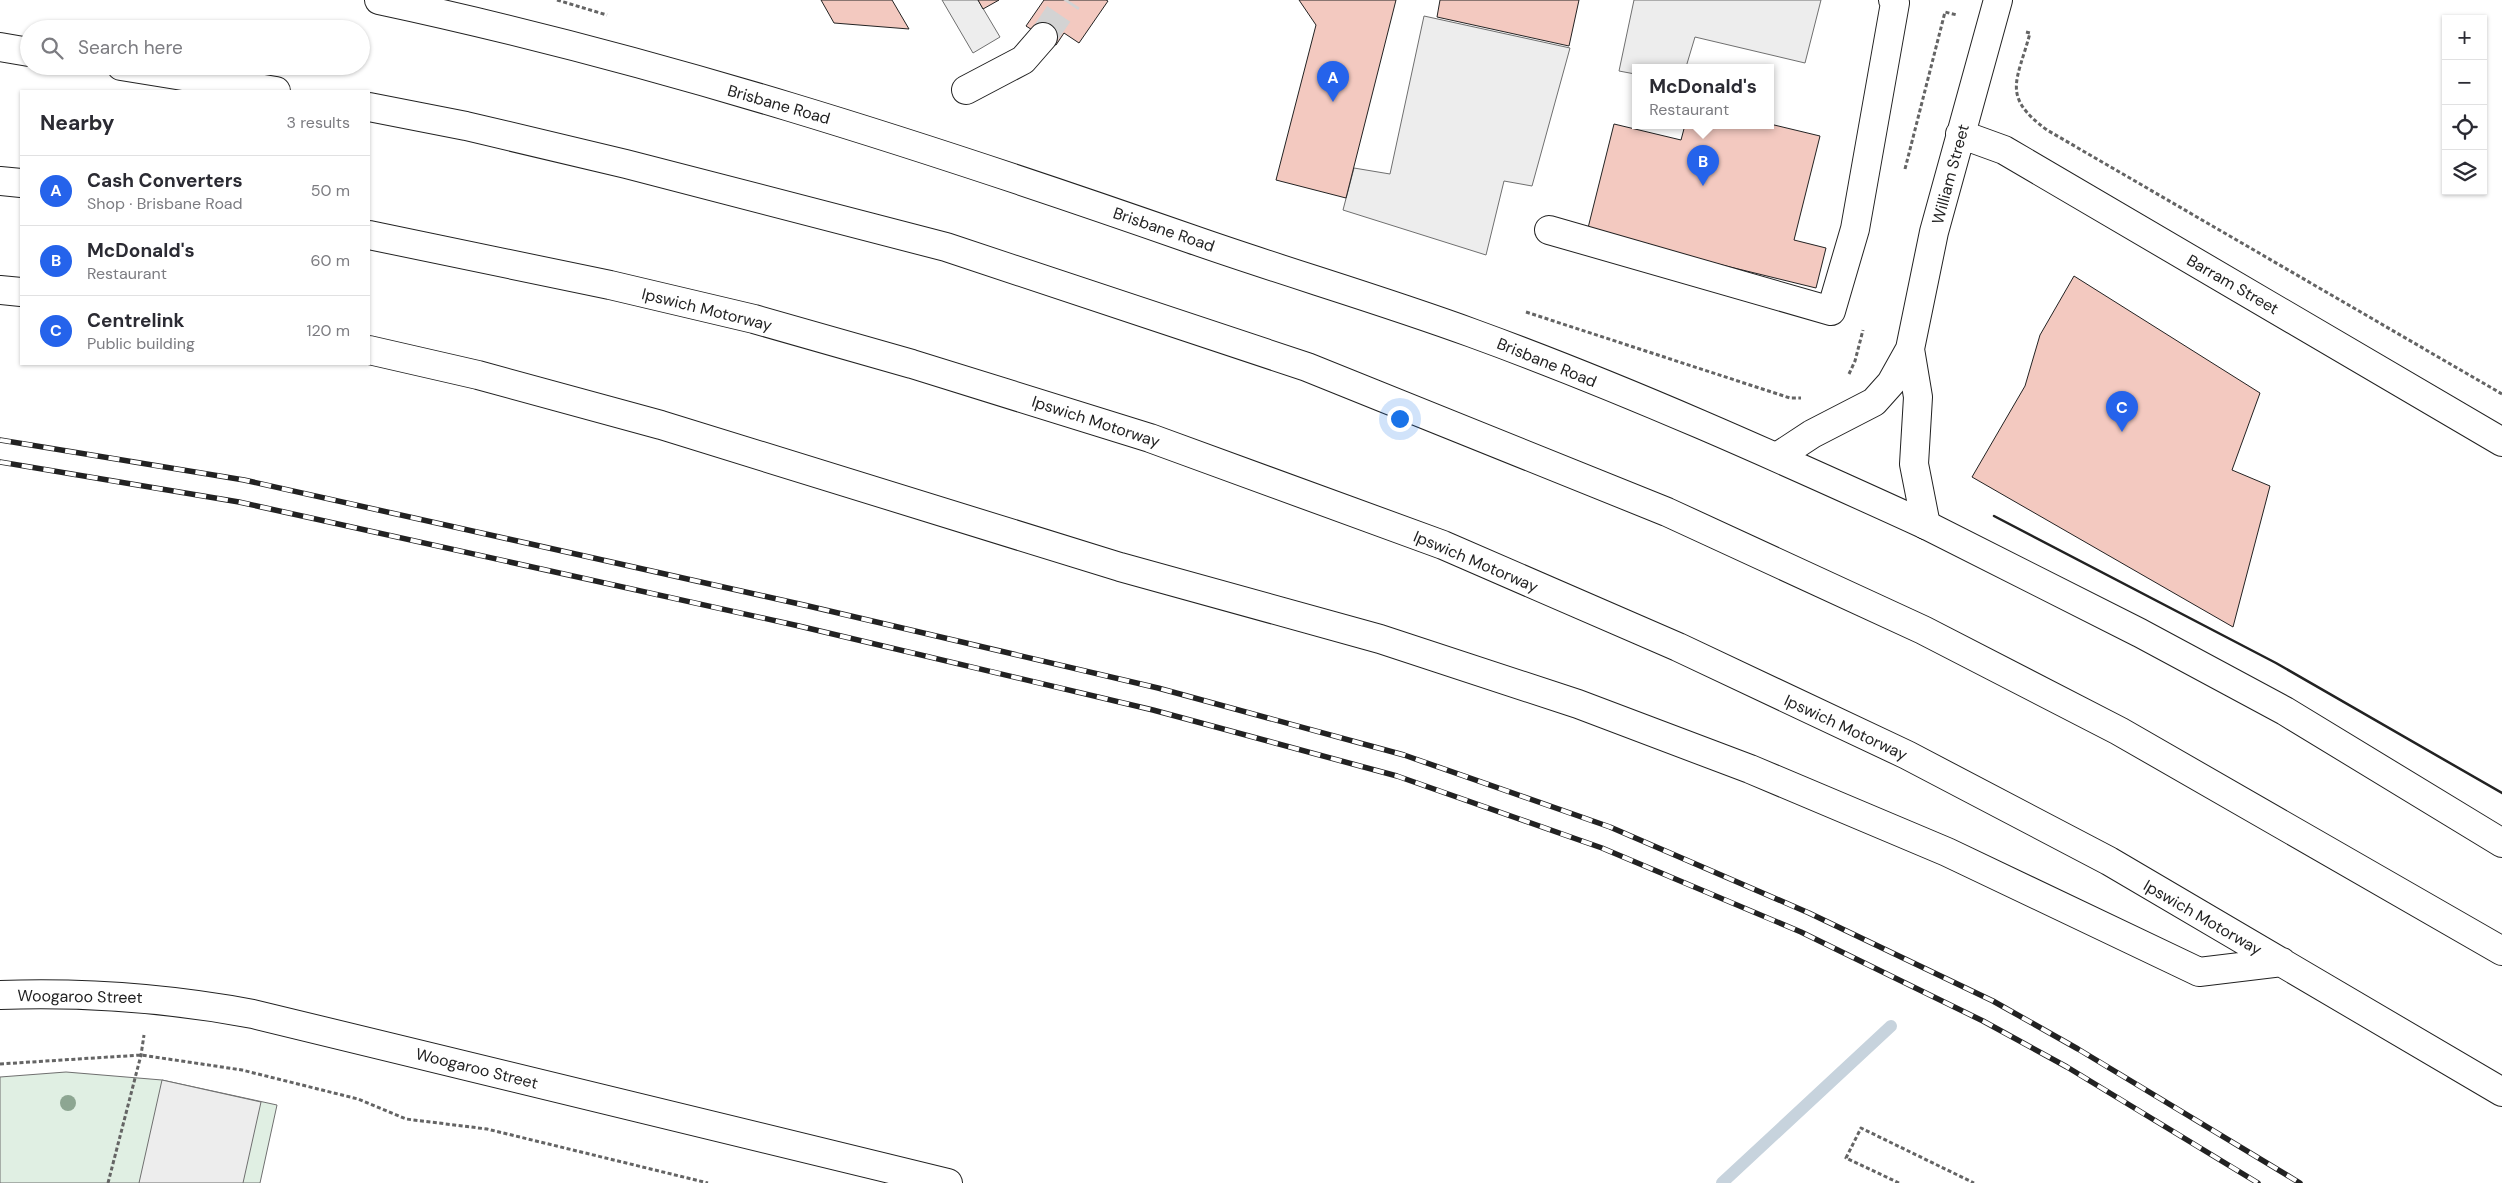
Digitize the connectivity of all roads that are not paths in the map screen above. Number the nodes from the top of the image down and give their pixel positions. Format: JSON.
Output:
{"nodes":[{"id":1,"x":379,"y":0,"type":"edge"},
{"id":2,"x":1893,"y":0,"type":"edge"},
{"id":3,"x":1995,"y":11,"type":"edge"},
{"id":4,"x":1043,"y":37,"type":"tunnel mouth"},
{"id":5,"x":0,"y":47,"type":"edge"},
{"id":6,"x":20,"y":50,"type":"edge"},
{"id":7,"x":177,"y":75,"type":"edge"},
{"id":8,"x":270,"y":90,"type":"edge"},
{"id":9,"x":966,"y":90,"type":"dead end"},
{"id":10,"x":370,"y":107,"type":"edge"},
{"id":11,"x":1960,"y":134,"type":"junction"},
{"id":12,"x":0,"y":181,"type":"edge"},
{"id":13,"x":20,"y":183,"type":"edge"},
{"id":14,"x":1549,"y":230,"type":"dead end"},
{"id":15,"x":370,"y":235,"type":"edge"},
{"id":16,"x":0,"y":290,"type":"edge"},
{"id":17,"x":20,"y":292,"type":"edge"},
{"id":18,"x":1910,"y":349,"type":"junction"},
{"id":19,"x":370,"y":350,"type":"edge"},
{"id":20,"x":2502,"y":442,"type":"edge"},
{"id":21,"x":1777,"y":457,"type":"junction"},
{"id":22,"x":1926,"y":525,"type":"junction"},
{"id":23,"x":2502,"y":843,"type":"edge"},
{"id":24,"x":2502,"y":951,"type":"edge"},
{"id":25,"x":2282,"y":962,"type":"junction"},
{"id":26,"x":0,"y":995,"type":"edge"},
{"id":27,"x":2502,"y":1092,"type":"edge"},
{"id":28,"x":948,"y":1183,"type":"edge"}],
"edges":[{"from":1,"to":21,"type":"main road","name":"Brisbane Road"},
{"from":2,"to":14,"type":"main road"},
{"from":3,"to":11,"type":"main road","name":"William Street"},
{"from":4,"to":9,"type":"main road"},
{"from":5,"to":6,"type":"main road"},
{"from":7,"to":8,"type":"main road"},
{"from":10,"to":24,"type":"main road"},
{"from":11,"to":18,"type":"main road","name":"William Street"},
{"from":11,"to":20,"type":"main road","name":"Barram Street"},
{"from":12,"to":13,"type":"main road"},
{"from":15,"to":25,"type":"main road","name":"Ipswich Motorway"},
{"from":16,"to":17,"type":"main road"},
{"from":18,"to":21,"type":"main road","name":"William Street"},
{"from":18,"to":22,"type":"main road","name":"William Street"},
{"from":19,"to":25,"type":"main road"},
{"from":21,"to":22,"type":"main road","name":"Brisbane Road"},
{"from":22,"to":23,"type":"main road","name":"Brisbane Road"},
{"from":25,"to":27,"type":"main road","name":"Ipswich Motorway"},
{"from":26,"to":28,"type":"main road","name":"Woogaroo Street"}]}
